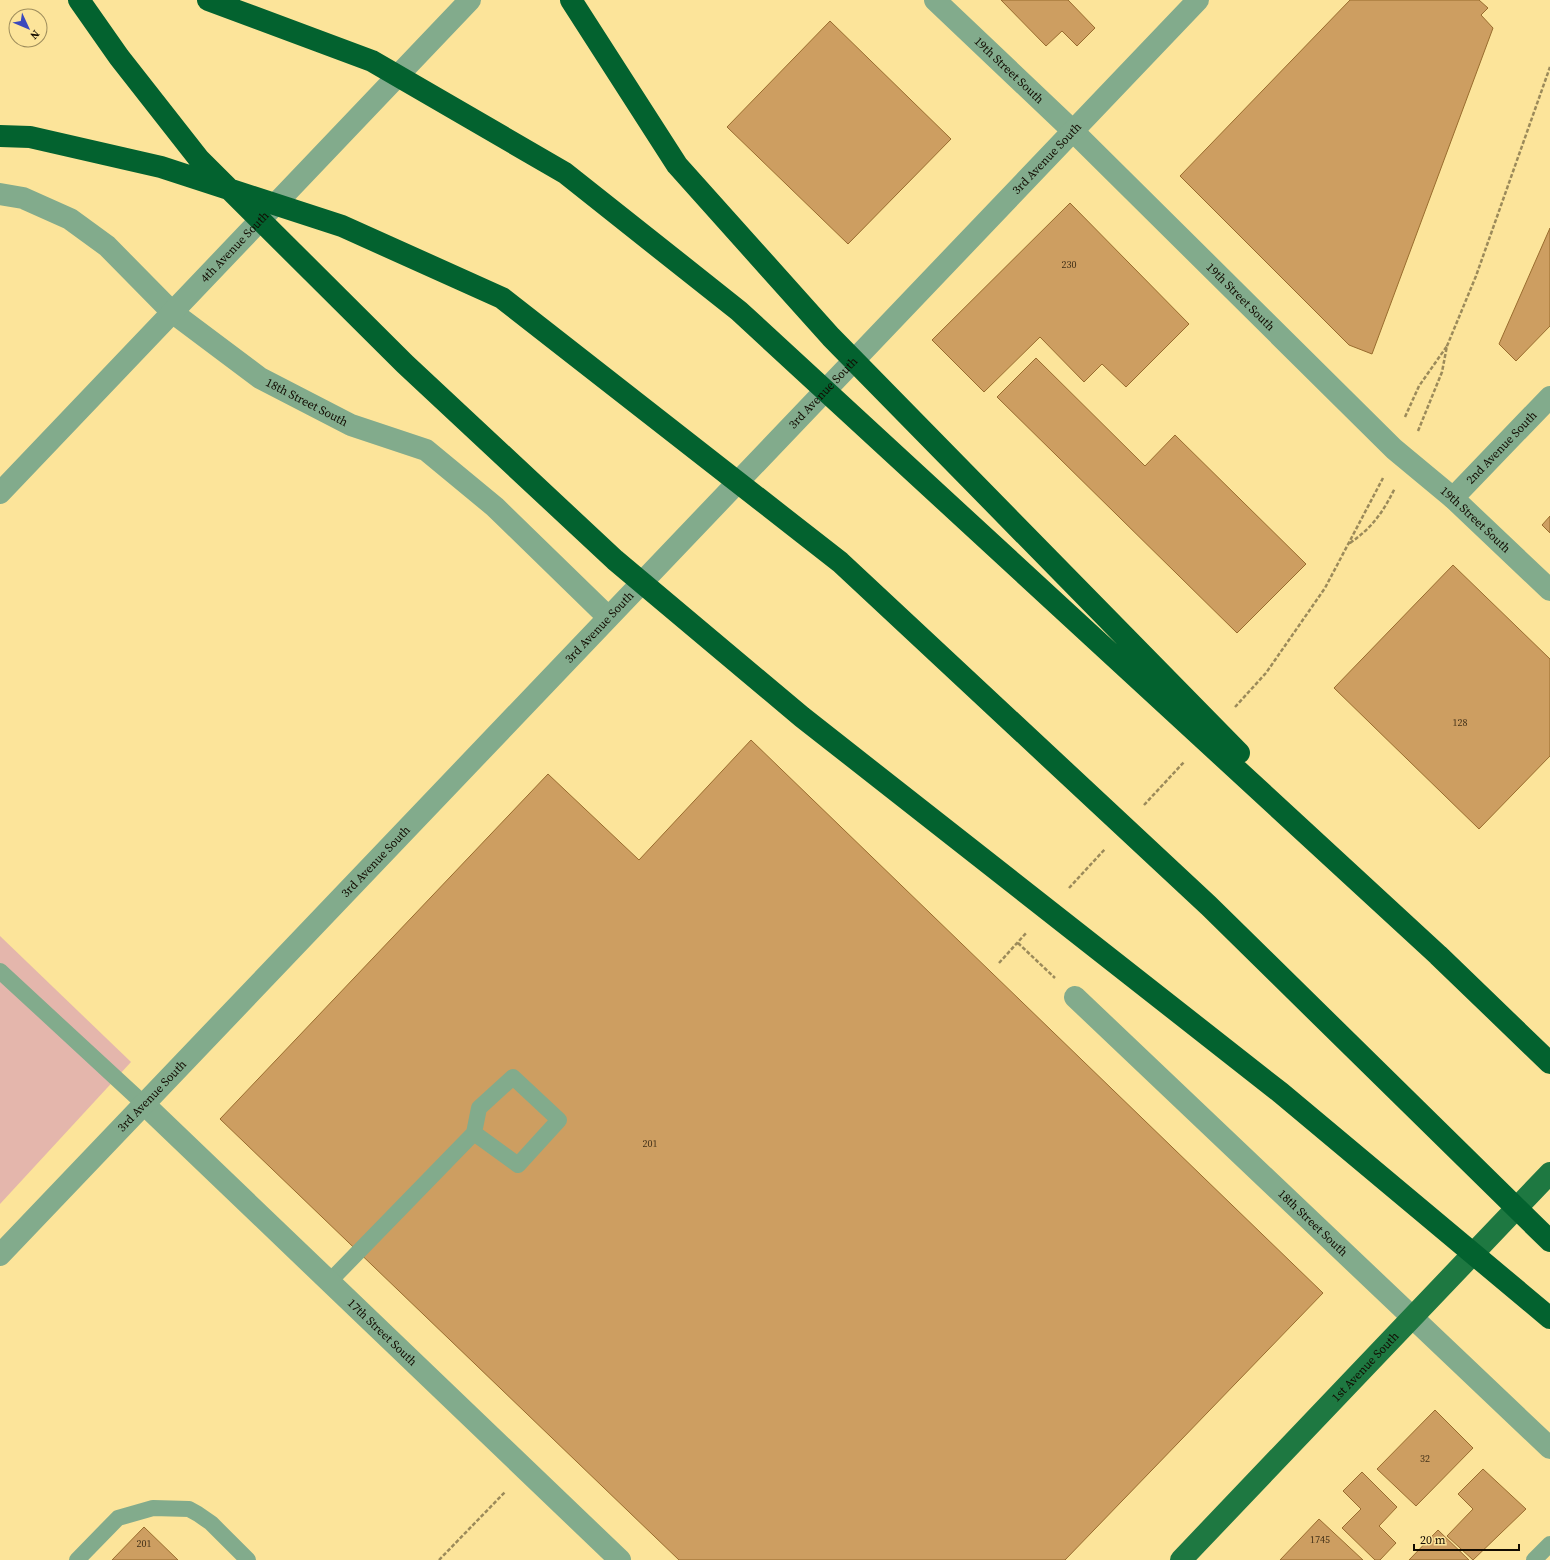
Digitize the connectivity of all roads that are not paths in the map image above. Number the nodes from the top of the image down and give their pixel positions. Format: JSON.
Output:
{"nodes":[{"id":1,"x":79,"y":0,"type":"edge"},
{"id":2,"x":208,"y":0,"type":"edge"},
{"id":3,"x":470,"y":0,"type":"edge"},
{"id":4,"x":571,"y":0,"type":"edge"},
{"id":5,"x":935,"y":0,"type":"edge"},
{"id":6,"x":1198,"y":0,"type":"edge"},
{"id":7,"x":1073,"y":132,"type":"junction"},
{"id":8,"x":0,"y":136,"type":"edge"},
{"id":9,"x":0,"y":194,"type":"edge"},
{"id":10,"x":172,"y":312,"type":"junction"},
{"id":11,"x":1550,"y":397,"type":"edge"},
{"id":12,"x":0,"y":494,"type":"edge"},
{"id":13,"x":1453,"y":498,"type":"junction"},
{"id":14,"x":1550,"y":590,"type":"edge"},
{"id":15,"x":608,"y":617,"type":"junction"},
{"id":16,"x":1438,"y":955,"type":"junction"},
{"id":17,"x":0,"y":971,"type":"edge"},
{"id":18,"x":1075,"y":997,"type":"road end"},
{"id":19,"x":1550,"y":1063,"type":"edge"},
{"id":20,"x":144,"y":1104,"type":"junction"},
{"id":21,"x":474,"y":1133,"type":"junction"},
{"id":22,"x":1550,"y":1173,"type":"edge"},
{"id":23,"x":1550,"y":1241,"type":"edge"},
{"id":24,"x":0,"y":1255,"type":"edge"},
{"id":25,"x":329,"y":1282,"type":"junction"},
{"id":26,"x":1411,"y":1318,"type":"junction"},
{"id":27,"x":1550,"y":1318,"type":"edge"},
{"id":28,"x":1550,"y":1448,"type":"edge"},
{"id":29,"x":1550,"y":1544,"type":"edge"},
{"id":30,"x":77,"y":1560,"type":"edge"},
{"id":31,"x":248,"y":1560,"type":"edge"},
{"id":32,"x":620,"y":1560,"type":"edge"},
{"id":33,"x":1180,"y":1560,"type":"edge"},
{"id":34,"x":1534,"y":1560,"type":"edge"}],
"edges":[{"from":1,"to":27,"type":"highway"},
{"from":2,"to":16,"type":"highway"},
{"from":3,"to":10,"type":"street","name":"4th Avenue South"},
{"from":4,"to":16,"type":"highway"},
{"from":5,"to":7,"type":"street","name":"19th Street South"},
{"from":6,"to":7,"type":"street","name":"3rd Avenue South"},
{"from":7,"to":13,"type":"street","name":"19th Street South"},
{"from":7,"to":15,"type":"street","name":"3rd Avenue South"},
{"from":8,"to":23,"type":"highway"},
{"from":9,"to":10,"type":"street","name":"18th Street South"},
{"from":10,"to":12,"type":"street","name":"4th Avenue South"},
{"from":10,"to":15,"type":"street","name":"18th Street South"},
{"from":11,"to":13,"type":"street","name":"2nd Avenue South"},
{"from":13,"to":14,"type":"street","name":"19th Street South"},
{"from":15,"to":20,"type":"street","name":"3rd Avenue South"},
{"from":16,"to":19,"type":"highway"},
{"from":17,"to":20,"type":"lane"},
{"from":18,"to":26,"type":"street","name":"18th Street South"},
{"from":20,"to":24,"type":"street","name":"3rd Avenue South"},
{"from":20,"to":25,"type":"street","name":"17th Street South"},
{"from":21,"to":21,"type":"lane"},
{"from":21,"to":25,"type":"lane"},
{"from":22,"to":26,"type":"main road","name":"1st Avenue South"},
{"from":25,"to":32,"type":"street","name":"17th Street South"},
{"from":26,"to":28,"type":"street","name":"18th Street South"},
{"from":26,"to":33,"type":"main road","name":"1st Avenue South"},
{"from":29,"to":34,"type":"lane"},
{"from":30,"to":31,"type":"lane"}]}
